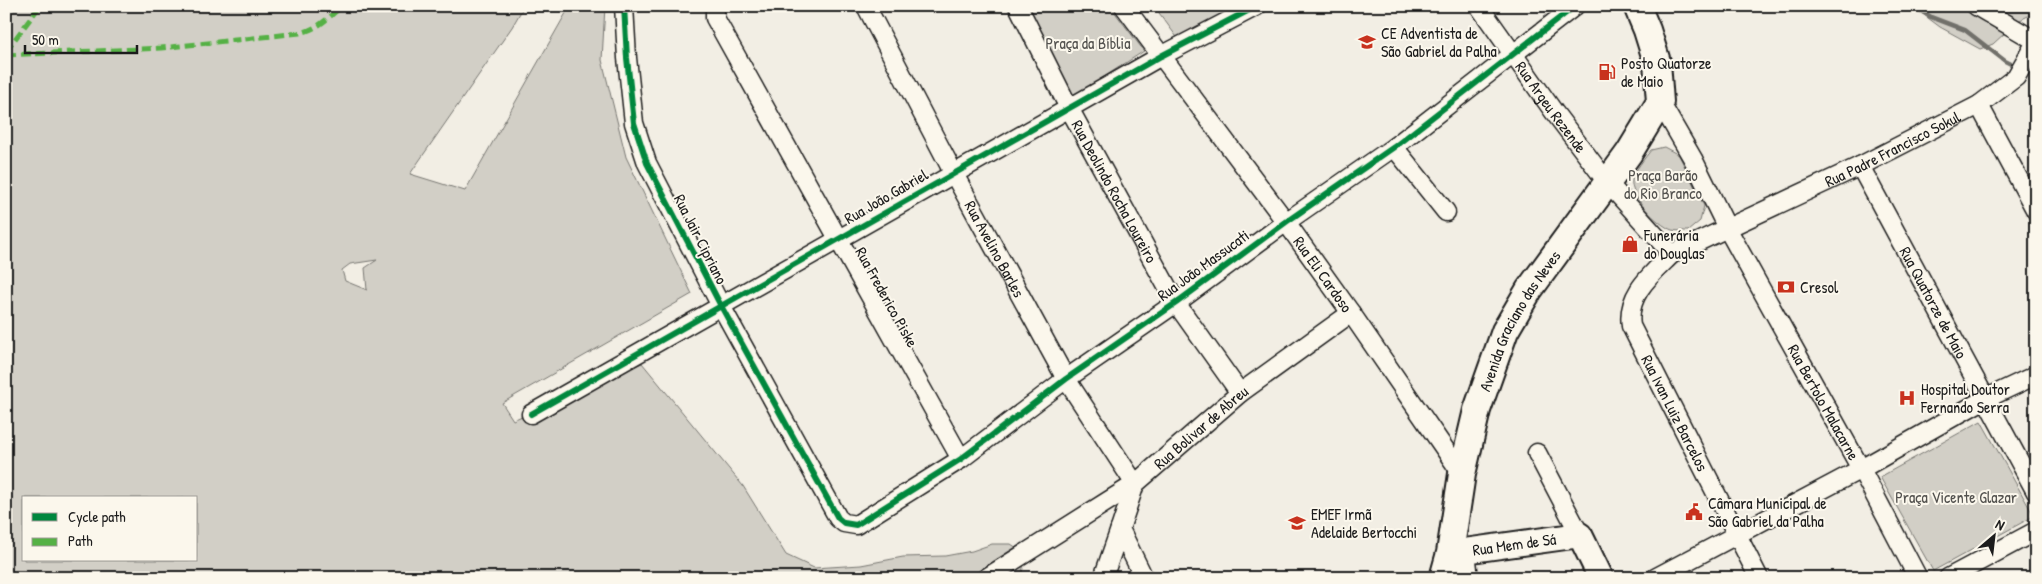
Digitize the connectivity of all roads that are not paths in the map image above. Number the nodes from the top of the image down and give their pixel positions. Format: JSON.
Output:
{"nodes":[{"id":1,"x":624,"y":6,"type":"edge"},
{"id":2,"x":866,"y":6,"type":"edge"},
{"id":3,"x":1018,"y":6,"type":"edge"},
{"id":4,"x":1124,"y":6,"type":"edge"},
{"id":5,"x":1257,"y":6,"type":"edge"},
{"id":6,"x":1479,"y":6,"type":"edge"},
{"id":7,"x":1575,"y":6,"type":"edge"},
{"id":8,"x":1637,"y":6,"type":"edge"},
{"id":9,"x":1976,"y":6,"type":"edge"},
{"id":10,"x":715,"y":12,"type":"edge"},
{"id":11,"x":2036,"y":42,"type":"edge"},
{"id":12,"x":1514,"y":55,"type":"junction"},
{"id":13,"x":1161,"y":56,"type":"junction"},
{"id":14,"x":1660,"y":102,"type":"junction"},
{"id":15,"x":1979,"y":106,"type":"junction"},
{"id":16,"x":1069,"y":108,"type":"junction"},
{"id":17,"x":1394,"y":147,"type":"junction"},
{"id":18,"x":1860,"y":166,"type":"junction"},
{"id":19,"x":954,"y":174,"type":"junction"},
{"id":20,"x":1607,"y":182,"type":"junction"},
{"id":21,"x":2036,"y":211,"type":"edge"},
{"id":22,"x":1446,"y":212,"type":"dead end"},
{"id":23,"x":1286,"y":222,"type":"junction"},
{"id":24,"x":1727,"y":228,"type":"junction"},
{"id":25,"x":839,"y":239,"type":"junction"},
{"id":26,"x":1672,"y":254,"type":"junction"},
{"id":27,"x":1176,"y":303,"type":"junction"},
{"id":28,"x":721,"y":306,"type":"junction"},
{"id":29,"x":1351,"y":313,"type":"junction"},
{"id":30,"x":2036,"y":375,"type":"edge"},
{"id":31,"x":1066,"y":379,"type":"junction"},
{"id":32,"x":1240,"y":393,"type":"junction"},
{"id":33,"x":1985,"y":399,"type":"junction"},
{"id":34,"x":531,"y":414,"type":"dead end"},
{"id":35,"x":1537,"y":453,"type":"dead end"},
{"id":36,"x":962,"y":459,"type":"junction"},
{"id":37,"x":1860,"y":469,"type":"junction"},
{"id":38,"x":1462,"y":474,"type":"junction"},
{"id":39,"x":1135,"y":484,"type":"junction"},
{"id":40,"x":2036,"y":492,"type":"edge"},
{"id":41,"x":838,"y":518,"type":"joint"},
{"id":42,"x":1120,"y":529,"type":"junction"},
{"id":43,"x":2036,"y":531,"type":"edge"},
{"id":44,"x":1580,"y":535,"type":"junction"},
{"id":45,"x":1736,"y":535,"type":"junction"},
{"id":46,"x":1453,"y":561,"type":"edge"},
{"id":47,"x":986,"y":578,"type":"edge"},
{"id":48,"x":1103,"y":578,"type":"edge"},
{"id":49,"x":1144,"y":578,"type":"edge"},
{"id":50,"x":1469,"y":578,"type":"edge"},
{"id":51,"x":1601,"y":578,"type":"edge"},
{"id":52,"x":1655,"y":578,"type":"edge"},
{"id":53,"x":1759,"y":578,"type":"edge"},
{"id":54,"x":1918,"y":578,"type":"edge"},
{"id":55,"x":1948,"y":578,"type":"edge"}],
"edges":[{"from":1,"to":28,"type":"street","name":"Rua Jair Cipriano"},
{"from":2,"to":19,"type":"street","name":"Rua Avelino Barles"},
{"from":3,"to":16,"type":"street","name":"Rua Deolindo Rocha Loureiro"},
{"from":4,"to":13,"type":"street","name":"Rua Eli Cardoso"},
{"from":5,"to":13,"type":"street","name":"Rua João Gabriel"},
{"from":6,"to":12,"type":"street","name":"Rua Argeu Rezende"},
{"from":7,"to":12,"type":"street","name":"Rua João Massucati"},
{"from":8,"to":14,"type":"main road"},
{"from":9,"to":11,"type":"street"},
{"from":10,"to":25,"type":"street","name":"Rua Frederico Piske"},
{"from":11,"to":15,"type":"street","name":"Rua Padre Francisco Sokul"},
{"from":12,"to":17,"type":"street","name":"Rua João Massucati"},
{"from":12,"to":20,"type":"street","name":"Rua Argeu Rezende"},
{"from":13,"to":16,"type":"street","name":"Rua João Gabriel"},
{"from":13,"to":23,"type":"street","name":"Rua Eli Cardoso"},
{"from":14,"to":20,"type":"main road"},
{"from":14,"to":24,"type":"street"},
{"from":15,"to":18,"type":"street","name":"Rua Padre Francisco Sokul"},
{"from":15,"to":21,"type":"street"},
{"from":16,"to":19,"type":"street","name":"Rua João Gabriel"},
{"from":16,"to":27,"type":"street","name":"Rua Deolindo Rocha Loureiro"},
{"from":17,"to":22,"type":"street"},
{"from":17,"to":23,"type":"street","name":"Rua João Massucati"},
{"from":18,"to":24,"type":"street","name":"Rua Padre Francisco Sokul"},
{"from":18,"to":33,"type":"street","name":"Rua Quatorze de Maio"},
{"from":19,"to":25,"type":"street","name":"Rua João Gabriel"},
{"from":19,"to":31,"type":"street","name":"Rua Avelino Barles"},
{"from":20,"to":26,"type":"street"},
{"from":20,"to":38,"type":"main road","name":"Avenida Graciano das Neves"},
{"from":23,"to":27,"type":"street","name":"Rua João Massucati"},
{"from":23,"to":29,"type":"street","name":"Rua Eli Cardoso"},
{"from":24,"to":26,"type":"street"},
{"from":24,"to":37,"type":"street","name":"Rua Bertolo Malacarne"},
{"from":25,"to":28,"type":"street","name":"Rua João Gabriel"},
{"from":25,"to":36,"type":"street","name":"Rua Frederico Piske"},
{"from":26,"to":45,"type":"street","name":"Rua Ivan Luiz Barcelos"},
{"from":27,"to":31,"type":"street","name":"Rua João Massucati"},
{"from":27,"to":32,"type":"street","name":"Rua Deolindo Rocha Loureiro"},
{"from":28,"to":34,"type":"street","name":"Rua João Gabriel"},
{"from":28,"to":41,"type":"street","name":"Rua Jair Cipriano"},
{"from":29,"to":32,"type":"street","name":"Rua Bolivar de Abreu"},
{"from":29,"to":38,"type":"street","name":"Rua Eli Cardoso"},
{"from":30,"to":33,"type":"street"},
{"from":31,"to":36,"type":"street","name":"Rua João Massucati"},
{"from":31,"to":39,"type":"street","name":"Rua Avelino Barles"},
{"from":32,"to":39,"type":"street","name":"Rua Bolivar de Abreu"},
{"from":33,"to":37,"type":"street"},
{"from":33,"to":40,"type":"street","name":"Rua Quatorze de Maio"},
{"from":35,"to":44,"type":"street"},
{"from":36,"to":41,"type":"street","name":"Rua João Massucati"},
{"from":37,"to":45,"type":"street"},
{"from":37,"to":54,"type":"street","name":"Rua Bertolo Malacarne"},
{"from":38,"to":46,"type":"main road","name":"Avenida Graciano das Neves"},
{"from":39,"to":42,"type":"street"},
{"from":39,"to":47,"type":"street","name":"Rua Bolivar de Abreu"},
{"from":42,"to":48,"type":"street"},
{"from":42,"to":49,"type":"street"},
{"from":43,"to":55,"type":"street"},
{"from":44,"to":46,"type":"street","name":"Rua Mem de Sá"},
{"from":44,"to":51,"type":"street"},
{"from":45,"to":52,"type":"street"},
{"from":45,"to":53,"type":"street","name":"Rua Ivan Luiz Barcelos"},
{"from":46,"to":50,"type":"street"}]}
